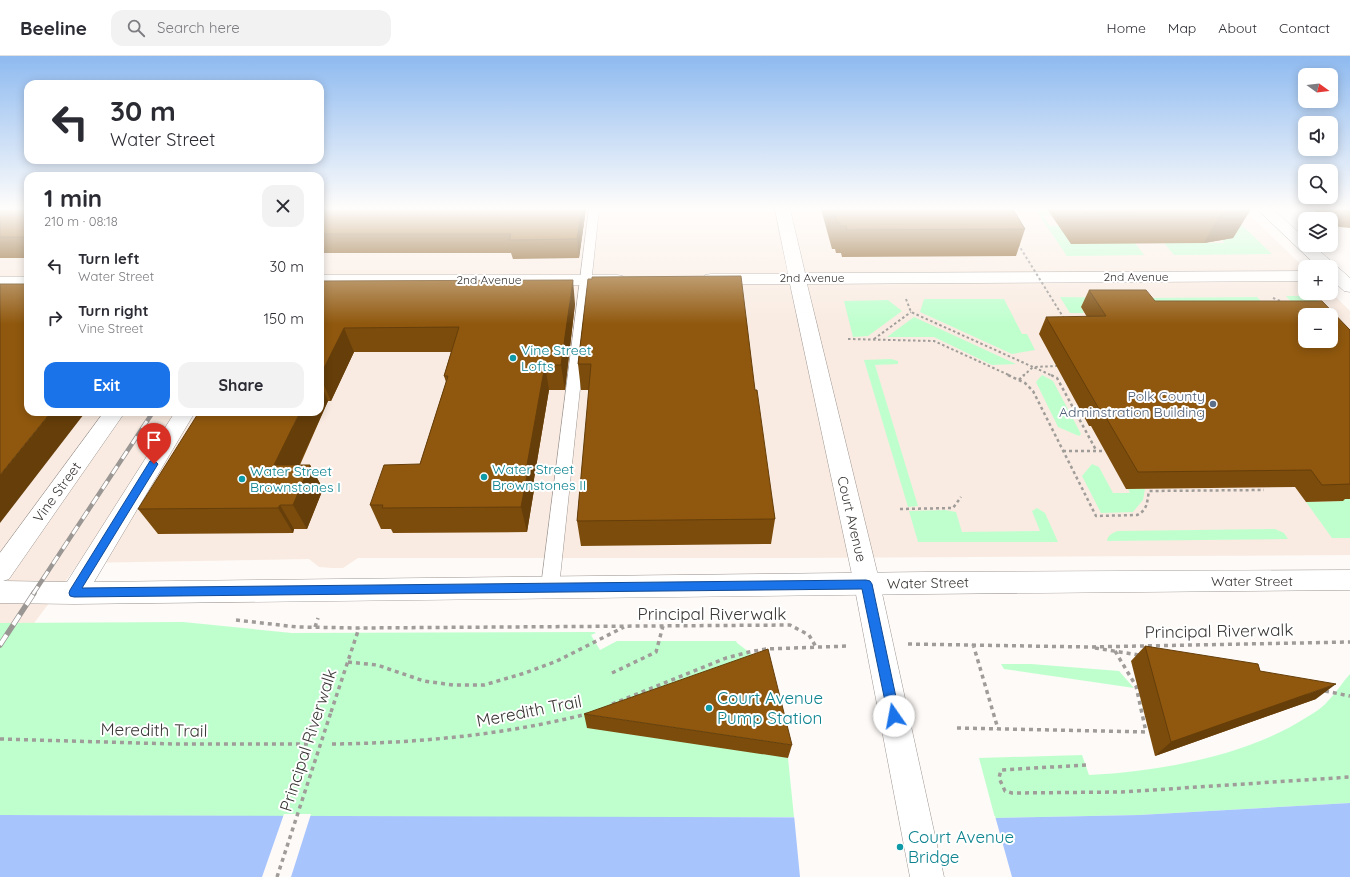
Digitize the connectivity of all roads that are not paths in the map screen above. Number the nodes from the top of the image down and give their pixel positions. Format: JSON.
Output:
{"nodes":[{"id":1,"x":590,"y":247,"type":"edge"},
{"id":2,"x":791,"y":247,"type":"edge"},
{"id":3,"x":1307,"y":247,"type":"edge"},
{"id":4,"x":1321,"y":260,"type":"edge"},
{"id":5,"x":1298,"y":276,"type":"edge"},
{"id":6,"x":1338,"y":276,"type":"edge"},
{"id":7,"x":798,"y":278,"type":"junction"},
{"id":8,"x":692,"y":279,"type":"edge"},
{"id":9,"x":324,"y":280,"type":"edge"},
{"id":10,"x":587,"y":280,"type":"junction"},
{"id":11,"x":629,"y":280,"type":"edge"},
{"id":12,"x":0,"y":282,"type":"edge"},
{"id":13,"x":24,"y":282,"type":"edge"},
{"id":14,"x":1350,"y":287,"type":"edge"},
{"id":15,"x":112,"y":416,"type":"edge"},
{"id":16,"x":183,"y":416,"type":"edge"},
{"id":17,"x":0,"y":572,"type":"edge"},
{"id":18,"x":1350,"y":580,"type":"edge"},
{"id":19,"x":866,"y":584,"type":"junction"},
{"id":20,"x":550,"y":587,"type":"junction"},
{"id":21,"x":0,"y":592,"type":"edge"},
{"id":22,"x":74,"y":593,"type":"junction"},
{"id":23,"x":927,"y":877,"type":"edge"}],
"edges":[{"from":1,"to":10,"type":"lane"},
{"from":2,"to":7,"type":"street","name":"Court Avenue"},
{"from":3,"to":4,"type":"street"},
{"from":5,"to":7,"type":"street","name":"2nd Avenue"},
{"from":6,"to":14,"type":"street"},
{"from":7,"to":8,"type":"street","name":"2nd Avenue"},
{"from":7,"to":19,"type":"street","name":"Court Avenue"},
{"from":9,"to":10,"type":"street","name":"2nd Avenue"},
{"from":10,"to":11,"type":"street","name":"2nd Avenue"},
{"from":10,"to":20,"type":"lane"},
{"from":12,"to":13,"type":"street"},
{"from":15,"to":17,"type":"street","name":"Vine Street"},
{"from":16,"to":22,"type":"street"},
{"from":18,"to":19,"type":"street","name":"Water Street"},
{"from":19,"to":20,"type":"street","name":"Water Street"},
{"from":19,"to":23,"type":"street","name":"Court Avenue"},
{"from":20,"to":22,"type":"street","name":"Water Street"},
{"from":21,"to":22,"type":"street","name":"Water Street"}]}
